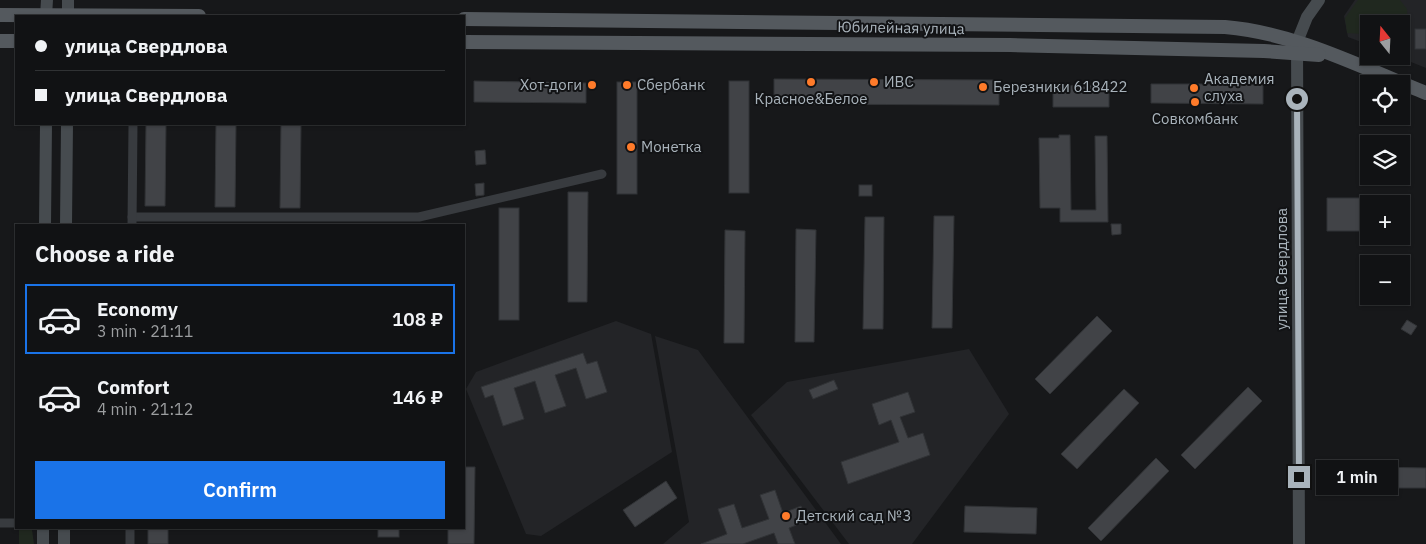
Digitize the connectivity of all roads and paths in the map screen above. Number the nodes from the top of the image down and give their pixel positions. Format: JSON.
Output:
{"nodes":[{"id":1,"x":47,"y":0,"type":"edge"},
{"id":2,"x":68,"y":0,"type":"edge"},
{"id":3,"x":1319,"y":0,"type":"edge"},
{"id":4,"x":0,"y":15,"type":"edge"},
{"id":5,"x":15,"y":15,"type":"edge"},
{"id":6,"x":46,"y":15,"type":"edge"},
{"id":7,"x":68,"y":15,"type":"edge"},
{"id":8,"x":465,"y":19,"type":"edge"},
{"id":9,"x":0,"y":41,"type":"edge"},
{"id":10,"x":15,"y":41,"type":"edge"},
{"id":11,"x":465,"y":42,"type":"edge"},
{"id":12,"x":1297,"y":47,"type":"junction"},
{"id":13,"x":1426,"y":93,"type":"edge"},
{"id":14,"x":46,"y":125,"type":"edge"},
{"id":15,"x":67,"y":125,"type":"edge"},
{"id":16,"x":133,"y":125,"type":"edge"},
{"id":17,"x":602,"y":174,"type":"dead end"},
{"id":18,"x":132,"y":221,"type":"edge"},
{"id":19,"x":45,"y":224,"type":"edge"},
{"id":20,"x":66,"y":224,"type":"edge"},
{"id":21,"x":0,"y":523,"type":"edge"},
{"id":22,"x":15,"y":523,"type":"edge"},
{"id":23,"x":43,"y":529,"type":"edge"},
{"id":24,"x":64,"y":529,"type":"edge"},
{"id":25,"x":130,"y":529,"type":"edge"},
{"id":26,"x":42,"y":544,"type":"edge"},
{"id":27,"x":64,"y":544,"type":"edge"},
{"id":28,"x":130,"y":544,"type":"edge"},
{"id":29,"x":1299,"y":544,"type":"edge"}],
"edges":[{"from":1,"to":6,"type":"main road"},
{"from":2,"to":7,"type":"main road"},
{"from":3,"to":12,"type":"main road","name":"улица Свердлова"},
{"from":4,"to":5,"type":"main road"},
{"from":8,"to":12,"type":"main road","name":"Юбилейная улица"},
{"from":9,"to":10,"type":"main road"},
{"from":11,"to":12,"type":"main road","name":"Юбилейная улица"},
{"from":12,"to":13,"type":"main road","name":"Юбилейная улица"},
{"from":12,"to":29,"type":"main road","name":"улица Свердлова"},
{"from":14,"to":19,"type":"main road"},
{"from":15,"to":20,"type":"main road"},
{"from":16,"to":18,"type":"street"},
{"from":17,"to":18,"type":"street"},
{"from":21,"to":22,"type":"street"},
{"from":23,"to":26,"type":"main road"},
{"from":24,"to":27,"type":"main road"},
{"from":25,"to":28,"type":"street"}]}
